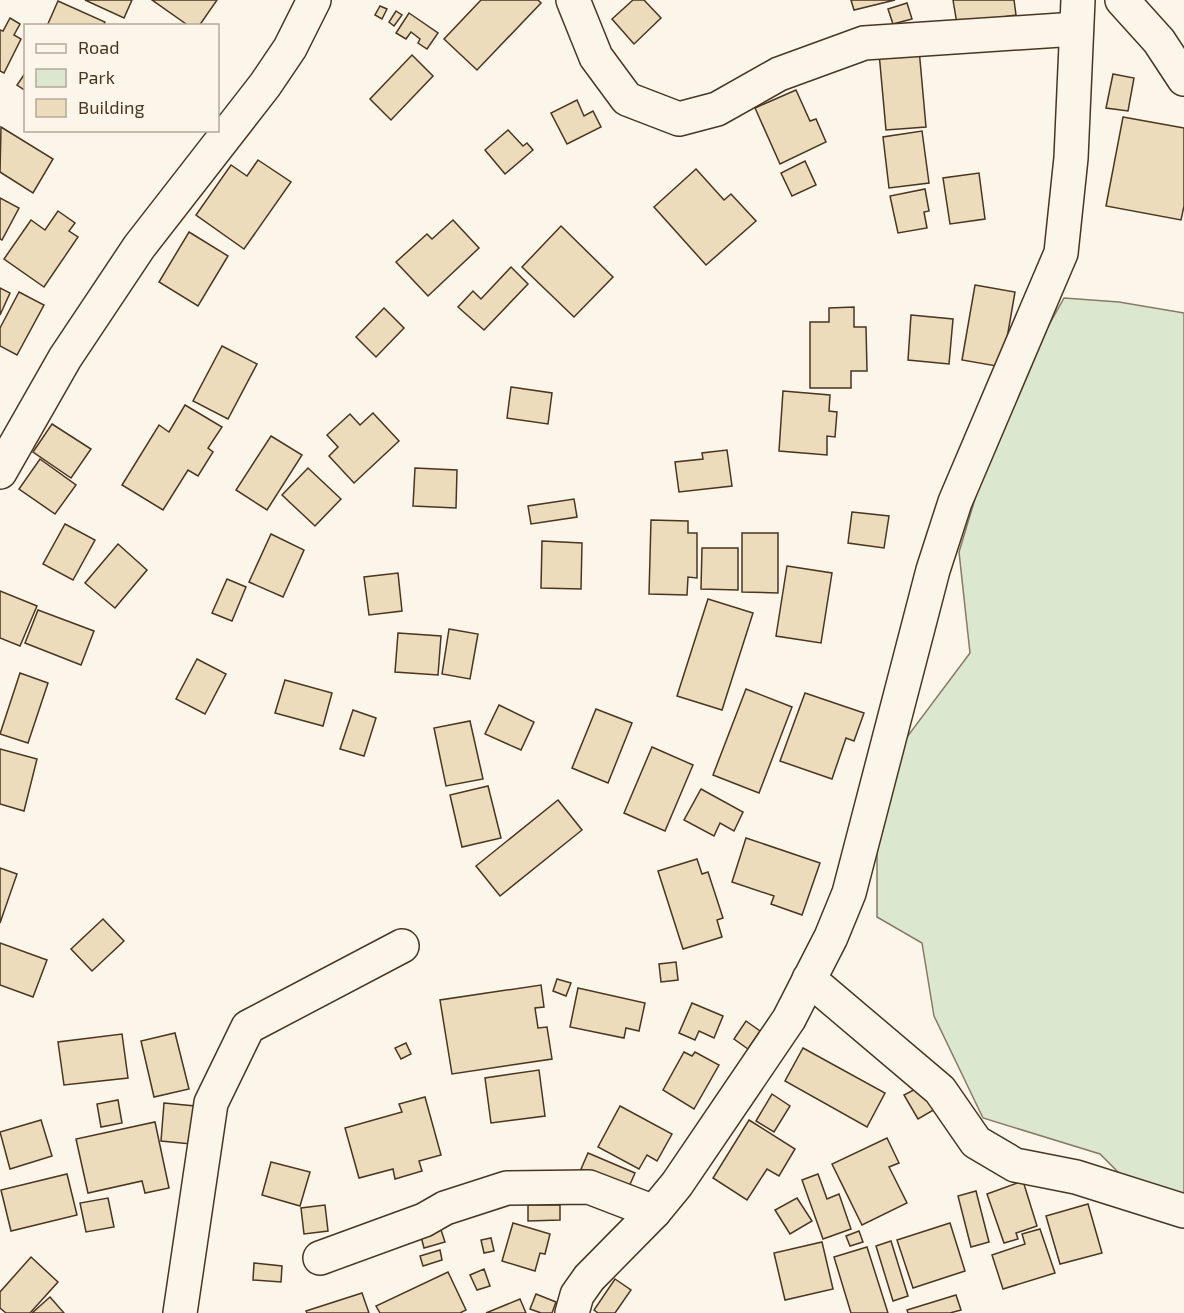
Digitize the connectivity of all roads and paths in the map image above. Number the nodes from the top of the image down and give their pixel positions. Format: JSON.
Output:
{"nodes":[{"id":1,"x":314,"y":0,"type":"edge"},
{"id":2,"x":573,"y":0,"type":"edge"},
{"id":3,"x":1122,"y":0,"type":"edge"},
{"id":4,"x":1077,"y":14,"type":"edge"},
{"id":5,"x":1184,"y":80,"type":"edge"},
{"id":6,"x":0,"y":472,"type":"edge"},
{"id":7,"x":402,"y":946,"type":"dead end"},
{"id":8,"x":809,"y":979,"type":"junction"},
{"id":9,"x":1184,"y":1211,"type":"edge"},
{"id":10,"x":654,"y":1212,"type":"junction"},
{"id":11,"x":320,"y":1258,"type":"dead end"},
{"id":12,"x":180,"y":1313,"type":"edge"},
{"id":13,"x":572,"y":1313,"type":"edge"}],
"edges":[{"from":1,"to":6,"type":"street"},
{"from":2,"to":4,"type":"street"},
{"from":3,"to":5,"type":"street"},
{"from":4,"to":8,"type":"street"},
{"from":7,"to":12,"type":"street"},
{"from":8,"to":9,"type":"street"},
{"from":8,"to":10,"type":"street"},
{"from":10,"to":11,"type":"street"},
{"from":10,"to":13,"type":"street"}]}
